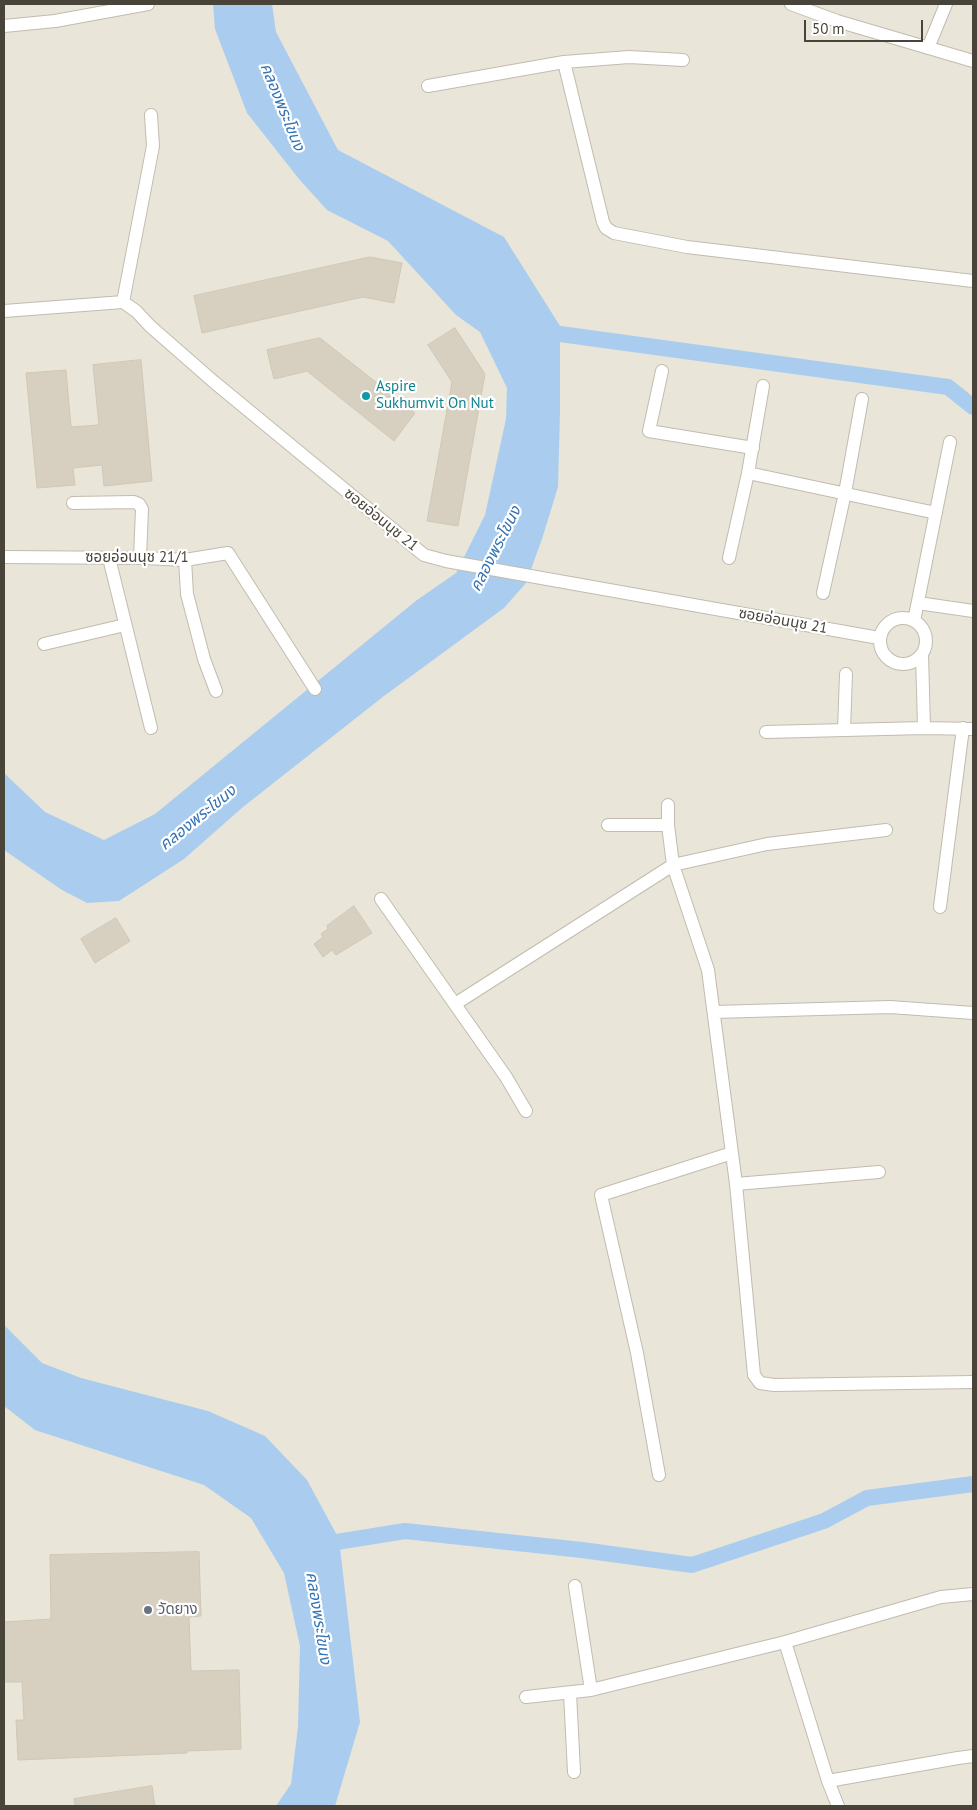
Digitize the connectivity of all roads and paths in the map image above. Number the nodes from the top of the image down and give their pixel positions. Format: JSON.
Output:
{"nodes":[{"id":1,"x":148,"y":4,"type":"edge"},
{"id":2,"x":791,"y":4,"type":"edge"},
{"id":3,"x":946,"y":4,"type":"edge"},
{"id":4,"x":4,"y":26,"type":"edge"},
{"id":5,"x":928,"y":48,"type":"junction"},
{"id":6,"x":683,"y":60,"type":"dead end"},
{"id":7,"x":973,"y":61,"type":"edge"},
{"id":8,"x":564,"y":62,"type":"junction"},
{"id":9,"x":428,"y":86,"type":"dead end"},
{"id":10,"x":151,"y":115,"type":"dead end"},
{"id":11,"x":973,"y":281,"type":"edge"},
{"id":12,"x":123,"y":302,"type":"junction"},
{"id":13,"x":4,"y":311,"type":"edge"},
{"id":14,"x":662,"y":371,"type":"dead end"},
{"id":15,"x":763,"y":386,"type":"dead end"},
{"id":16,"x":862,"y":399,"type":"dead end"},
{"id":17,"x":950,"y":442,"type":"dead end"},
{"id":18,"x":753,"y":448,"type":"junction"},
{"id":19,"x":748,"y":473,"type":"junction"},
{"id":20,"x":845,"y":493,"type":"junction"},
{"id":21,"x":73,"y":503,"type":"dead end"},
{"id":22,"x":936,"y":512,"type":"junction"},
{"id":23,"x":4,"y":558,"type":"edge"},
{"id":24,"x":108,"y":558,"type":"junction"},
{"id":25,"x":140,"y":558,"type":"junction"},
{"id":26,"x":729,"y":558,"type":"dead end"},
{"id":27,"x":185,"y":560,"type":"junction"},
{"id":28,"x":823,"y":593,"type":"dead end"},
{"id":29,"x":918,"y":603,"type":"junction"},
{"id":30,"x":973,"y":611,"type":"edge"},
{"id":31,"x":914,"y":621,"type":"junction"},
{"id":32,"x":126,"y":625,"type":"junction"},
{"id":33,"x":879,"y":638,"type":"junction"},
{"id":34,"x":44,"y":644,"type":"dead end"},
{"id":35,"x":922,"y":654,"type":"junction"},
{"id":36,"x":846,"y":674,"type":"dead end"},
{"id":37,"x":315,"y":689,"type":"dead end"},
{"id":38,"x":216,"y":691,"type":"dead end"},
{"id":39,"x":152,"y":728,"type":"dead end"},
{"id":40,"x":924,"y":728,"type":"junction"},
{"id":41,"x":968,"y":729,"type":"edge"},
{"id":42,"x":844,"y":730,"type":"junction"},
{"id":43,"x":766,"y":732,"type":"dead end"},
{"id":44,"x":668,"y":805,"type":"dead end"},
{"id":45,"x":608,"y":825,"type":"dead end"},
{"id":46,"x":668,"y":825,"type":"junction"},
{"id":47,"x":886,"y":830,"type":"dead end"},
{"id":48,"x":673,"y":865,"type":"junction"},
{"id":49,"x":381,"y":899,"type":"dead end"},
{"id":50,"x":940,"y":908,"type":"dead end"},
{"id":51,"x":455,"y":1004,"type":"junction"},
{"id":52,"x":714,"y":1012,"type":"junction"},
{"id":53,"x":973,"y":1013,"type":"edge"},
{"id":54,"x":526,"y":1111,"type":"dead end"},
{"id":55,"x":732,"y":1153,"type":"junction"},
{"id":56,"x":879,"y":1172,"type":"dead end"},
{"id":57,"x":736,"y":1184,"type":"junction"},
{"id":58,"x":973,"y":1382,"type":"edge"},
{"id":59,"x":660,"y":1475,"type":"dead end"},
{"id":60,"x":575,"y":1586,"type":"dead end"},
{"id":61,"x":973,"y":1594,"type":"edge"},
{"id":62,"x":785,"y":1642,"type":"junction"},
{"id":63,"x":590,"y":1690,"type":"junction"},
{"id":64,"x":570,"y":1693,"type":"junction"},
{"id":65,"x":526,"y":1697,"type":"dead end"},
{"id":66,"x":973,"y":1756,"type":"edge"},
{"id":67,"x":574,"y":1772,"type":"dead end"},
{"id":68,"x":828,"y":1781,"type":"junction"},
{"id":69,"x":838,"y":1806,"type":"edge"}],
"edges":[{"from":1,"to":4,"type":"street"},
{"from":2,"to":5,"type":"street"},
{"from":3,"to":5,"type":"street"},
{"from":5,"to":7,"type":"street"},
{"from":6,"to":8,"type":"street"},
{"from":8,"to":9,"type":"street"},
{"from":8,"to":11,"type":"street"},
{"from":10,"to":12,"type":"street"},
{"from":12,"to":13,"type":"street"},
{"from":12,"to":33,"type":"street","name":"ซอยอ่อนนุช 21"},
{"from":14,"to":18,"type":"street"},
{"from":15,"to":18,"type":"street"},
{"from":16,"to":20,"type":"street"},
{"from":17,"to":22,"type":"street"},
{"from":18,"to":19,"type":"street"},
{"from":19,"to":20,"type":"street"},
{"from":19,"to":26,"type":"street"},
{"from":20,"to":22,"type":"street"},
{"from":20,"to":28,"type":"street"},
{"from":21,"to":25,"type":"street"},
{"from":22,"to":29,"type":"street"},
{"from":23,"to":24,"type":"street","name":"ซอยอ่อนนุช 21/1"},
{"from":24,"to":25,"type":"street","name":"ซอยอ่อนนุช 21/1"},
{"from":24,"to":32,"type":"street"},
{"from":25,"to":27,"type":"street","name":"ซอยอ่อนนุช 21/1"},
{"from":27,"to":37,"type":"street","name":"ซอยอ่อนนุช 21/1"},
{"from":27,"to":38,"type":"street"},
{"from":29,"to":30,"type":"street"},
{"from":29,"to":31,"type":"street"},
{"from":31,"to":33,"type":"street"},
{"from":31,"to":35,"type":"street"},
{"from":32,"to":34,"type":"street"},
{"from":32,"to":39,"type":"street"},
{"from":33,"to":35,"type":"street"},
{"from":35,"to":40,"type":"street"},
{"from":36,"to":42,"type":"street"},
{"from":40,"to":41,"type":"street"},
{"from":40,"to":42,"type":"street"},
{"from":41,"to":50,"type":"street"},
{"from":42,"to":43,"type":"street"},
{"from":44,"to":46,"type":"street"},
{"from":45,"to":46,"type":"street"},
{"from":46,"to":48,"type":"street"},
{"from":47,"to":48,"type":"street"},
{"from":48,"to":51,"type":"street"},
{"from":48,"to":52,"type":"street"},
{"from":49,"to":51,"type":"street"},
{"from":51,"to":54,"type":"street"},
{"from":52,"to":53,"type":"street"},
{"from":52,"to":55,"type":"street"},
{"from":55,"to":57,"type":"street"},
{"from":55,"to":59,"type":"street"},
{"from":56,"to":57,"type":"street"},
{"from":57,"to":58,"type":"street"},
{"from":60,"to":63,"type":"street"},
{"from":61,"to":62,"type":"street"},
{"from":62,"to":63,"type":"street"},
{"from":62,"to":68,"type":"street"},
{"from":63,"to":64,"type":"street"},
{"from":64,"to":65,"type":"street"},
{"from":64,"to":67,"type":"street"},
{"from":66,"to":68,"type":"street"},
{"from":68,"to":69,"type":"street"}]}
